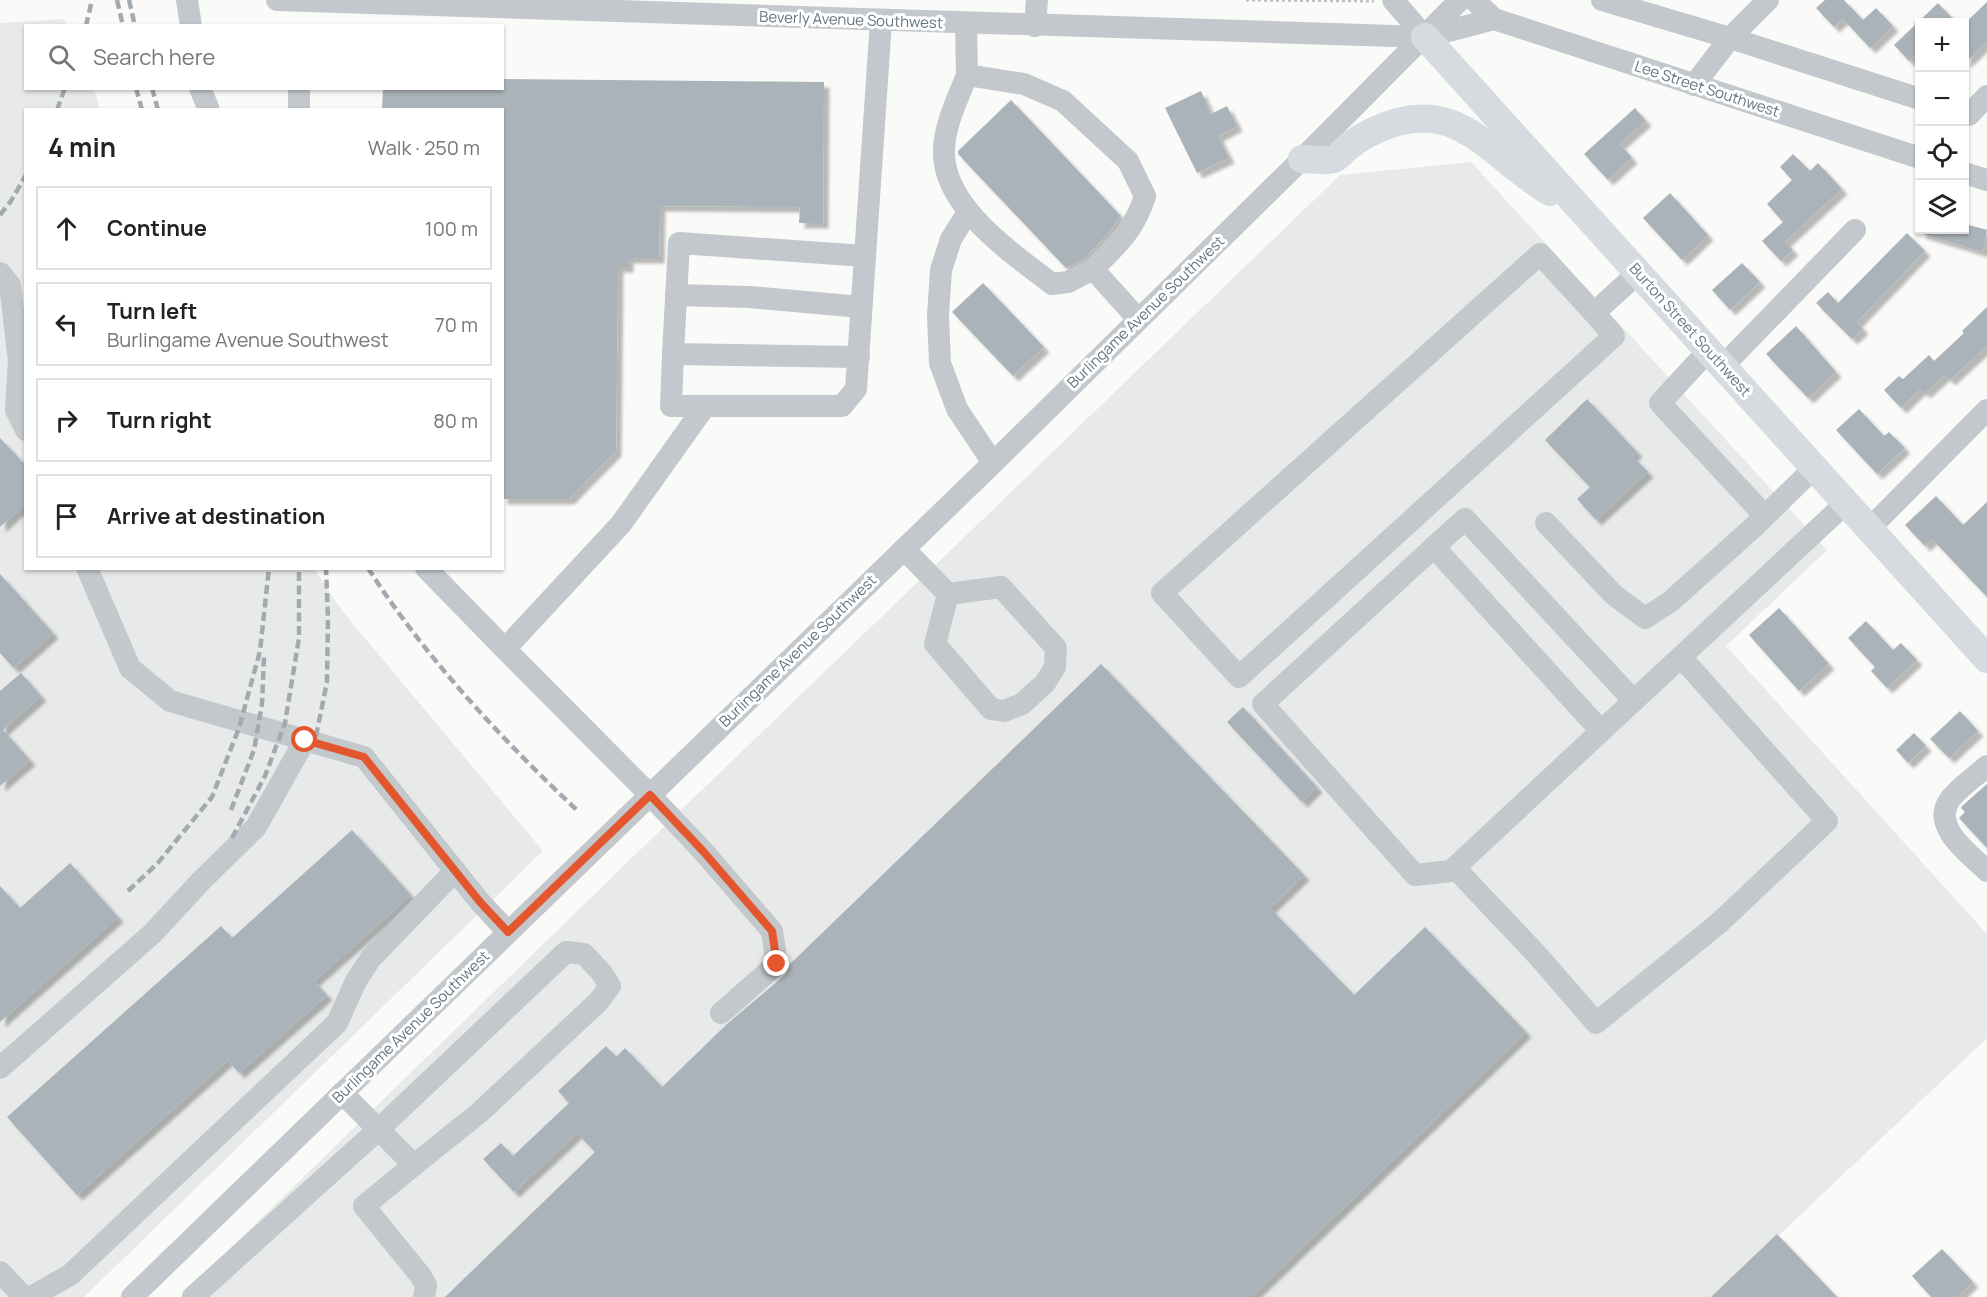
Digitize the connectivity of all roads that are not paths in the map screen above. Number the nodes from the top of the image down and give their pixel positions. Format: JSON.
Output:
{"nodes":[{"id":1,"x":188,"y":0,"type":"edge"},
{"id":2,"x":277,"y":0,"type":"edge"},
{"id":3,"x":1037,"y":0,"type":"edge"},
{"id":4,"x":1460,"y":0,"type":"edge"},
{"id":5,"x":1474,"y":0,"type":"edge"},
{"id":6,"x":1602,"y":0,"type":"edge"},
{"id":7,"x":1768,"y":0,"type":"edge"},
{"id":8,"x":1383,"y":1,"type":"edge"},
{"id":9,"x":798,"y":9,"type":"edge"},
{"id":10,"x":1494,"y":20,"type":"junction"},
{"id":11,"x":881,"y":21,"type":"junction"},
{"id":12,"x":191,"y":24,"type":"edge"},
{"id":13,"x":966,"y":24,"type":"junction"},
{"id":14,"x":1035,"y":26,"type":"junction"},
{"id":15,"x":1425,"y":37,"type":"junction"},
{"id":16,"x":1730,"y":38,"type":"junction"},
{"id":17,"x":968,"y":75,"type":"junction"},
{"id":18,"x":1694,"y":85,"type":"junction"},
{"id":19,"x":201,"y":90,"type":"edge"},
{"id":20,"x":299,"y":90,"type":"edge"},
{"id":21,"x":1987,"y":96,"type":"edge"},
{"id":22,"x":1915,"y":97,"type":"edge"},
{"id":23,"x":208,"y":108,"type":"edge"},
{"id":24,"x":299,"y":108,"type":"edge"},
{"id":25,"x":1974,"y":116,"type":"edge"},
{"id":26,"x":1915,"y":156,"type":"edge"},
{"id":27,"x":1302,"y":159,"type":"junction"},
{"id":28,"x":1969,"y":174,"type":"edge"},
{"id":29,"x":1987,"y":180,"type":"edge"},
{"id":30,"x":1583,"y":211,"type":"junction"},
{"id":31,"x":968,"y":212,"type":"junction"},
{"id":32,"x":1855,"y":230,"type":"dead end"},
{"id":33,"x":865,"y":256,"type":"junction"},
{"id":34,"x":1093,"y":269,"type":"junction"},
{"id":35,"x":0,"y":273,"type":"edge"},
{"id":36,"x":1638,"y":273,"type":"junction"},
{"id":37,"x":676,"y":295,"type":"junction"},
{"id":38,"x":861,"y":307,"type":"junction"},
{"id":39,"x":1594,"y":313,"type":"junction"},
{"id":40,"x":1138,"y":319,"type":"junction"},
{"id":41,"x":673,"y":354,"type":"junction"},
{"id":42,"x":859,"y":357,"type":"junction"},
{"id":43,"x":1716,"y":359,"type":"junction"},
{"id":44,"x":705,"y":406,"type":"junction"},
{"id":45,"x":1987,"y":410,"type":"edge"},
{"id":46,"x":24,"y":426,"type":"edge"},
{"id":47,"x":993,"y":463,"type":"junction"},
{"id":48,"x":1815,"y":467,"type":"junction"},
{"id":49,"x":1847,"y":502,"type":"junction"},
{"id":50,"x":1765,"y":516,"type":"junction"},
{"id":51,"x":1546,"y":523,"type":"dead end"},
{"id":52,"x":1870,"y":528,"type":"junction"},
{"id":53,"x":1434,"y":547,"type":"junction"},
{"id":54,"x":904,"y":549,"type":"junction"},
{"id":55,"x":88,"y":570,"type":"edge"},
{"id":56,"x":428,"y":570,"type":"edge"},
{"id":57,"x":948,"y":594,"type":"junction"},
{"id":58,"x":505,"y":649,"type":"junction"},
{"id":59,"x":1681,"y":657,"type":"junction"},
{"id":60,"x":1987,"y":659,"type":"edge"},
{"id":61,"x":1634,"y":701,"type":"junction"},
{"id":62,"x":1601,"y":731,"type":"junction"},
{"id":63,"x":305,"y":740,"type":"junction"},
{"id":64,"x":1987,"y":766,"type":"edge"},
{"id":65,"x":650,"y":795,"type":"junction"},
{"id":66,"x":1455,"y":868,"type":"junction"},
{"id":67,"x":455,"y":871,"type":"junction"},
{"id":68,"x":1987,"y":871,"type":"edge"},
{"id":69,"x":508,"y":932,"type":"junction"},
{"id":70,"x":721,"y":1013,"type":"dead end"},
{"id":71,"x":0,"y":1068,"type":"edge"},
{"id":72,"x":342,"y":1093,"type":"junction"},
{"id":73,"x":380,"y":1129,"type":"junction"},
{"id":74,"x":414,"y":1166,"type":"junction"},
{"id":75,"x":0,"y":1272,"type":"edge"},
{"id":76,"x":24,"y":1297,"type":"edge"},
{"id":77,"x":31,"y":1297,"type":"edge"},
{"id":78,"x":132,"y":1297,"type":"edge"},
{"id":79,"x":193,"y":1297,"type":"edge"},
{"id":80,"x":424,"y":1297,"type":"edge"}],
"edges":[{"from":1,"to":12,"type":"street"},
{"from":2,"to":9,"type":"street","name":"Beverly Avenue Southwest"},
{"from":3,"to":14,"type":"street"},
{"from":4,"to":15,"type":"street","name":"Burlingame Avenue Southwest"},
{"from":5,"to":10,"type":"street","name":"Lee Street Southwest"},
{"from":6,"to":16,"type":"street"},
{"from":7,"to":16,"type":"street"},
{"from":8,"to":15,"type":"street","name":"Burton Street Southwest"},
{"from":9,"to":11,"type":"street","name":"Beverly Avenue Southwest"},
{"from":10,"to":15,"type":"street"},
{"from":10,"to":18,"type":"street","name":"Lee Street Southwest"},
{"from":11,"to":13,"type":"street","name":"Beverly Avenue Southwest"},
{"from":11,"to":33,"type":"street"},
{"from":13,"to":14,"type":"street","name":"Beverly Avenue Southwest"},
{"from":13,"to":17,"type":"street"},
{"from":14,"to":15,"type":"street","name":"Beverly Avenue Southwest"},
{"from":15,"to":27,"type":"street","name":"Burlingame Avenue Southwest"},
{"from":15,"to":30,"type":"main road","name":"Burton Street Southwest"},
{"from":16,"to":18,"type":"street"},
{"from":16,"to":22,"type":"street"},
{"from":17,"to":31,"type":"street"},
{"from":17,"to":34,"type":"street"},
{"from":18,"to":26,"type":"street","name":"Lee Street Southwest"},
{"from":19,"to":23,"type":"street"},
{"from":20,"to":24,"type":"street"},
{"from":21,"to":25,"type":"street"},
{"from":27,"to":30,"type":"main road"},
{"from":27,"to":40,"type":"street","name":"Burlingame Avenue Southwest"},
{"from":28,"to":29,"type":"street"},
{"from":30,"to":36,"type":"main road","name":"Burton Street Southwest"},
{"from":31,"to":34,"type":"street"},
{"from":31,"to":47,"type":"street"},
{"from":32,"to":43,"type":"street"},
{"from":33,"to":37,"type":"street"},
{"from":33,"to":38,"type":"street"},
{"from":34,"to":40,"type":"street"},
{"from":35,"to":46,"type":"street"},
{"from":36,"to":39,"type":"street"},
{"from":36,"to":43,"type":"main road","name":"Burton Street Southwest"},
{"from":37,"to":38,"type":"street"},
{"from":37,"to":41,"type":"street"},
{"from":38,"to":42,"type":"street"},
{"from":39,"to":39,"type":"street"},
{"from":40,"to":47,"type":"street","name":"Burlingame Avenue Southwest"},
{"from":41,"to":42,"type":"street"},
{"from":41,"to":44,"type":"street"},
{"from":42,"to":44,"type":"street"},
{"from":43,"to":48,"type":"main road","name":"Burton Street Southwest"},
{"from":43,"to":50,"type":"street"},
{"from":44,"to":58,"type":"street"},
{"from":45,"to":52,"type":"street"},
{"from":47,"to":54,"type":"street","name":"Burlingame Avenue Southwest"},
{"from":48,"to":49,"type":"main road","name":"Burton Street Southwest"},
{"from":48,"to":50,"type":"street"},
{"from":49,"to":52,"type":"main road","name":"Burton Street Southwest"},
{"from":49,"to":59,"type":"street"},
{"from":50,"to":51,"type":"street"},
{"from":52,"to":60,"type":"main road","name":"Burton Street Southwest"},
{"from":53,"to":61,"type":"street"},
{"from":53,"to":62,"type":"street"},
{"from":53,"to":66,"type":"street"},
{"from":54,"to":57,"type":"street"},
{"from":54,"to":65,"type":"street","name":"Burlingame Avenue Southwest"},
{"from":55,"to":63,"type":"street"},
{"from":56,"to":58,"type":"street"},
{"from":57,"to":57,"type":"street"},
{"from":58,"to":65,"type":"street"},
{"from":59,"to":61,"type":"street"},
{"from":59,"to":66,"type":"street"},
{"from":61,"to":62,"type":"street"},
{"from":62,"to":66,"type":"street"},
{"from":63,"to":67,"type":"street"},
{"from":63,"to":71,"type":"street"},
{"from":64,"to":68,"type":"street"},
{"from":65,"to":69,"type":"street","name":"Burlingame Avenue Southwest"},
{"from":65,"to":70,"type":"street"},
{"from":67,"to":69,"type":"street"},
{"from":67,"to":77,"type":"street"},
{"from":69,"to":72,"type":"street","name":"Burlingame Avenue Southwest"},
{"from":72,"to":73,"type":"street"},
{"from":72,"to":78,"type":"street","name":"Burlingame Avenue Southwest"},
{"from":73,"to":74,"type":"street"},
{"from":73,"to":74,"type":"street"},
{"from":73,"to":79,"type":"street"},
{"from":74,"to":80,"type":"street"},
{"from":75,"to":76,"type":"street"}]}
